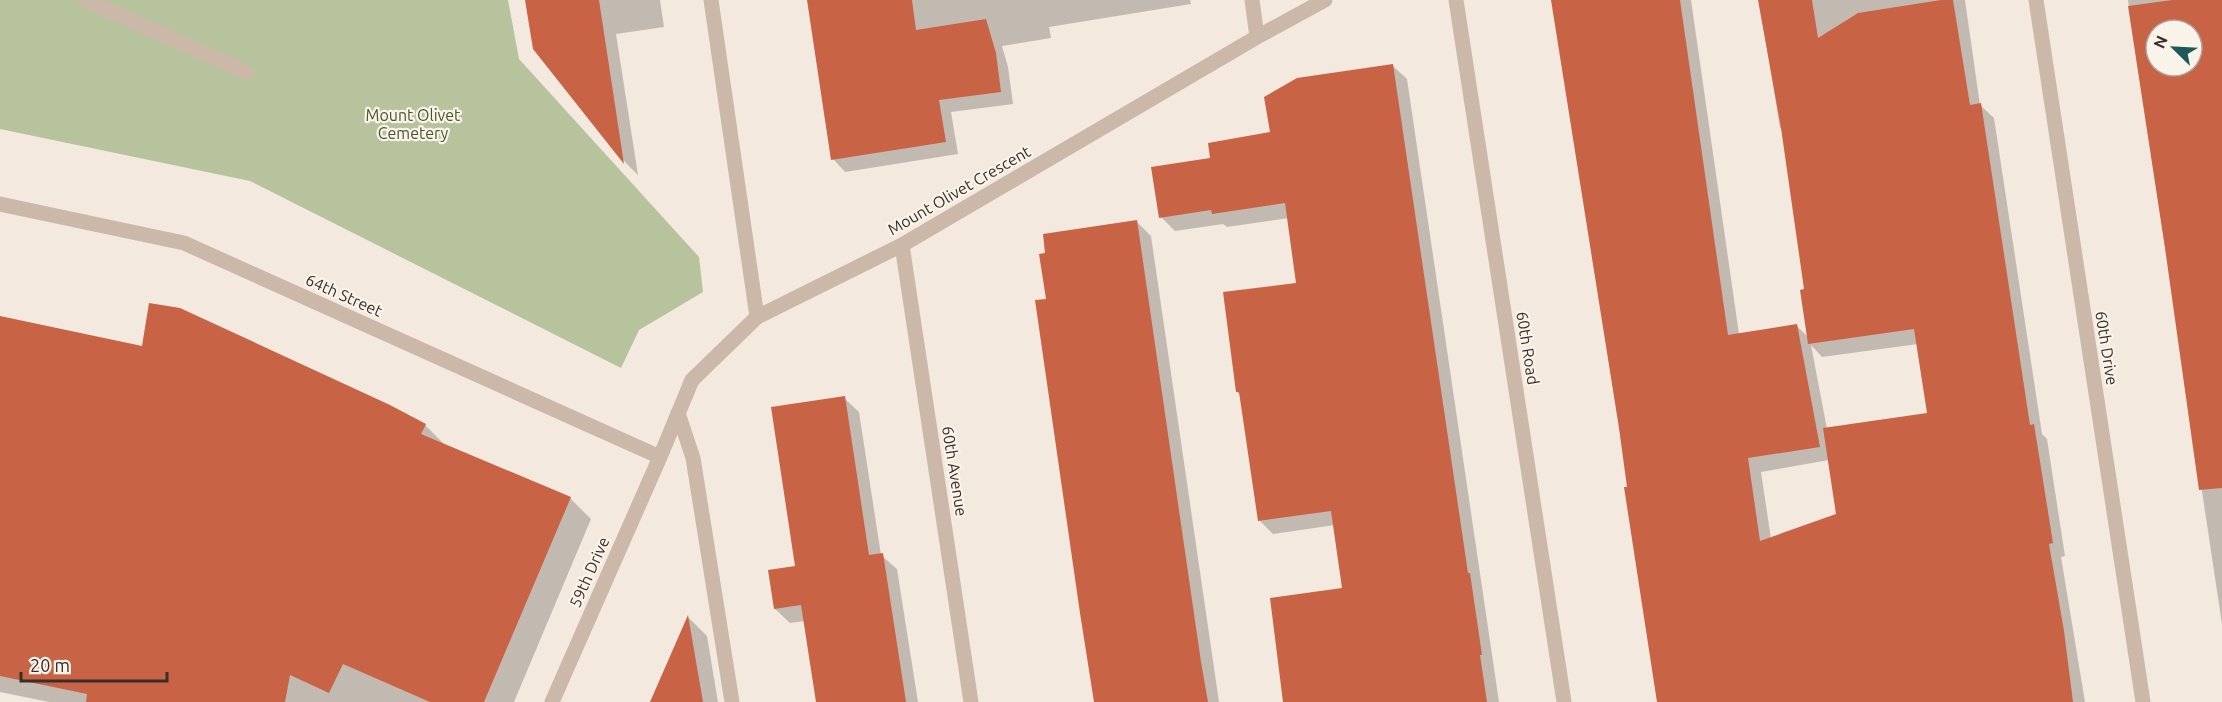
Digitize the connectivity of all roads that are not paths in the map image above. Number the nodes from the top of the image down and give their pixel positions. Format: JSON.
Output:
{"nodes":[{"id":1,"x":86,"y":0,"type":"edge"},
{"id":2,"x":711,"y":0,"type":"edge"},
{"id":3,"x":1252,"y":0,"type":"edge"},
{"id":4,"x":1325,"y":0,"type":"edge"},
{"id":5,"x":1456,"y":0,"type":"edge"},
{"id":6,"x":2036,"y":0,"type":"edge"},
{"id":7,"x":1257,"y":37,"type":"junction"},
{"id":8,"x":246,"y":72,"type":"dead end"},
{"id":9,"x":0,"y":204,"type":"edge"},
{"id":10,"x":902,"y":245,"type":"junction"},
{"id":11,"x":757,"y":317,"type":"junction"},
{"id":12,"x":678,"y":413,"type":"junction"},
{"id":13,"x":660,"y":457,"type":"junction"},
{"id":14,"x":552,"y":702,"type":"edge"},
{"id":15,"x":732,"y":702,"type":"edge"},
{"id":16,"x":971,"y":702,"type":"edge"},
{"id":17,"x":1564,"y":702,"type":"edge"},
{"id":18,"x":2143,"y":702,"type":"edge"}],
"edges":[{"from":1,"to":8,"type":"street"},
{"from":2,"to":11,"type":"street"},
{"from":3,"to":7,"type":"street"},
{"from":4,"to":7,"type":"street","name":"Mount Olivet Crescent"},
{"from":5,"to":17,"type":"street","name":"60th Road"},
{"from":6,"to":18,"type":"street","name":"60th Drive"},
{"from":7,"to":10,"type":"street","name":"Mount Olivet Crescent"},
{"from":9,"to":13,"type":"street","name":"64th Street"},
{"from":10,"to":11,"type":"street","name":"Mount Olivet Crescent"},
{"from":10,"to":16,"type":"street","name":"60th Avenue"},
{"from":11,"to":12,"type":"street","name":"Mount Olivet Crescent"},
{"from":12,"to":13,"type":"street","name":"Mount Olivet Crescent"},
{"from":12,"to":15,"type":"street"},
{"from":13,"to":14,"type":"street","name":"59th Drive"}]}
